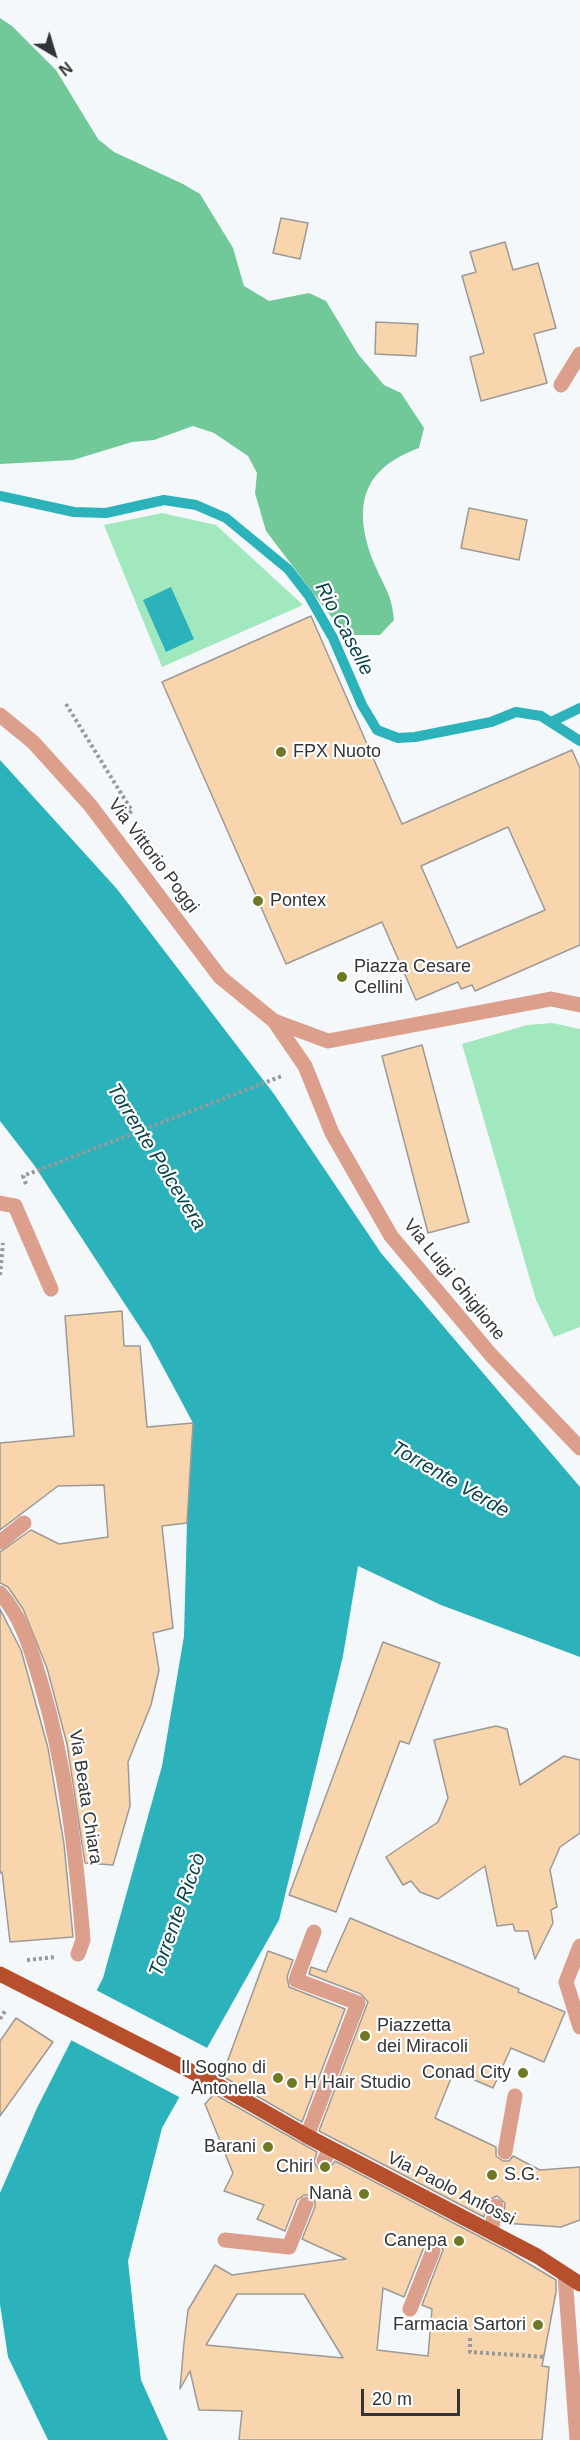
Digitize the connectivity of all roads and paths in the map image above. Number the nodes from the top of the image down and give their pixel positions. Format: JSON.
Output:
{"nodes":[{"id":1,"x":580,"y":354,"type":"edge"},
{"id":2,"x":561,"y":385,"type":"dead end"},
{"id":3,"x":66,"y":704,"type":"dead end"},
{"id":4,"x":0,"y":715,"type":"edge"},
{"id":5,"x":123,"y":817,"type":"dead end"},
{"id":6,"x":580,"y":1005,"type":"edge"},
{"id":7,"x":274,"y":1022,"type":"junction"},
{"id":8,"x":274,"y":1079,"type":"dead end"},
{"id":9,"x":23,"y":1176,"type":"dead end"},
{"id":10,"x":8,"y":1204,"type":"edge"},
{"id":11,"x":2,"y":1253,"type":"dead end"},
{"id":12,"x":0,"y":1275,"type":"edge"},
{"id":13,"x":51,"y":1289,"type":"dead end"},
{"id":14,"x":580,"y":1448,"type":"edge"},
{"id":15,"x":24,"y":1523,"type":"dead end"},
{"id":16,"x":0,"y":1542,"type":"edge"},
{"id":17,"x":0,"y":1593,"type":"edge"},
{"id":18,"x":315,"y":1932,"type":"dead end"},
{"id":19,"x":580,"y":1946,"type":"edge"},
{"id":20,"x":78,"y":1954,"type":"joint"},
{"id":21,"x":23,"y":1961,"type":"dead end"},
{"id":22,"x":0,"y":1974,"type":"edge"},
{"id":23,"x":5,"y":2011,"type":"dead end"},
{"id":24,"x":0,"y":2019,"type":"edge"},
{"id":25,"x":580,"y":2027,"type":"edge"},
{"id":26,"x":515,"y":2096,"type":"dead end"},
{"id":27,"x":307,"y":2136,"type":"junction"},
{"id":28,"x":505,"y":2152,"type":"dead end"},
{"id":29,"x":306,"y":2204,"type":"dead end"},
{"id":30,"x":496,"y":2206,"type":"dead end"},
{"id":31,"x":491,"y":2231,"type":"junction"},
{"id":32,"x":225,"y":2240,"type":"dead end"},
{"id":33,"x":433,"y":2251,"type":"dead end"},
{"id":34,"x":576,"y":2280,"type":"edge"},
{"id":35,"x":410,"y":2309,"type":"dead end"},
{"id":36,"x":470,"y":2338,"type":"dead end"},
{"id":37,"x":553,"y":2358,"type":"dead end"},
{"id":38,"x":577,"y":2440,"type":"edge"}],
"edges":[{"from":1,"to":2,"type":"street"},
{"from":3,"to":5,"type":"path"},
{"from":4,"to":7,"type":"street","name":"Via Vittorio Poggi"},
{"from":6,"to":7,"type":"street"},
{"from":7,"to":14,"type":"street","name":"Via Luigi Ghiglione"},
{"from":8,"to":9,"type":"path"},
{"from":10,"to":13,"type":"street"},
{"from":11,"to":12,"type":"path"},
{"from":15,"to":16,"type":"street"},
{"from":17,"to":20,"type":"street","name":"Via Beata Chiara"},
{"from":18,"to":27,"type":"street"},
{"from":19,"to":25,"type":"street"},
{"from":20,"to":21,"type":"path"},
{"from":22,"to":27,"type":"main road","name":"Via Paolo Anfossi"},
{"from":23,"to":24,"type":"path"},
{"from":26,"to":28,"type":"street"},
{"from":27,"to":31,"type":"main road","name":"Via Paolo Anfossi"},
{"from":29,"to":32,"type":"street"},
{"from":30,"to":31,"type":"street"},
{"from":31,"to":34,"type":"main road","name":"Via Paolo Anfossi"},
{"from":33,"to":35,"type":"street"},
{"from":34,"to":38,"type":"street"},
{"from":36,"to":37,"type":"path"}]}
